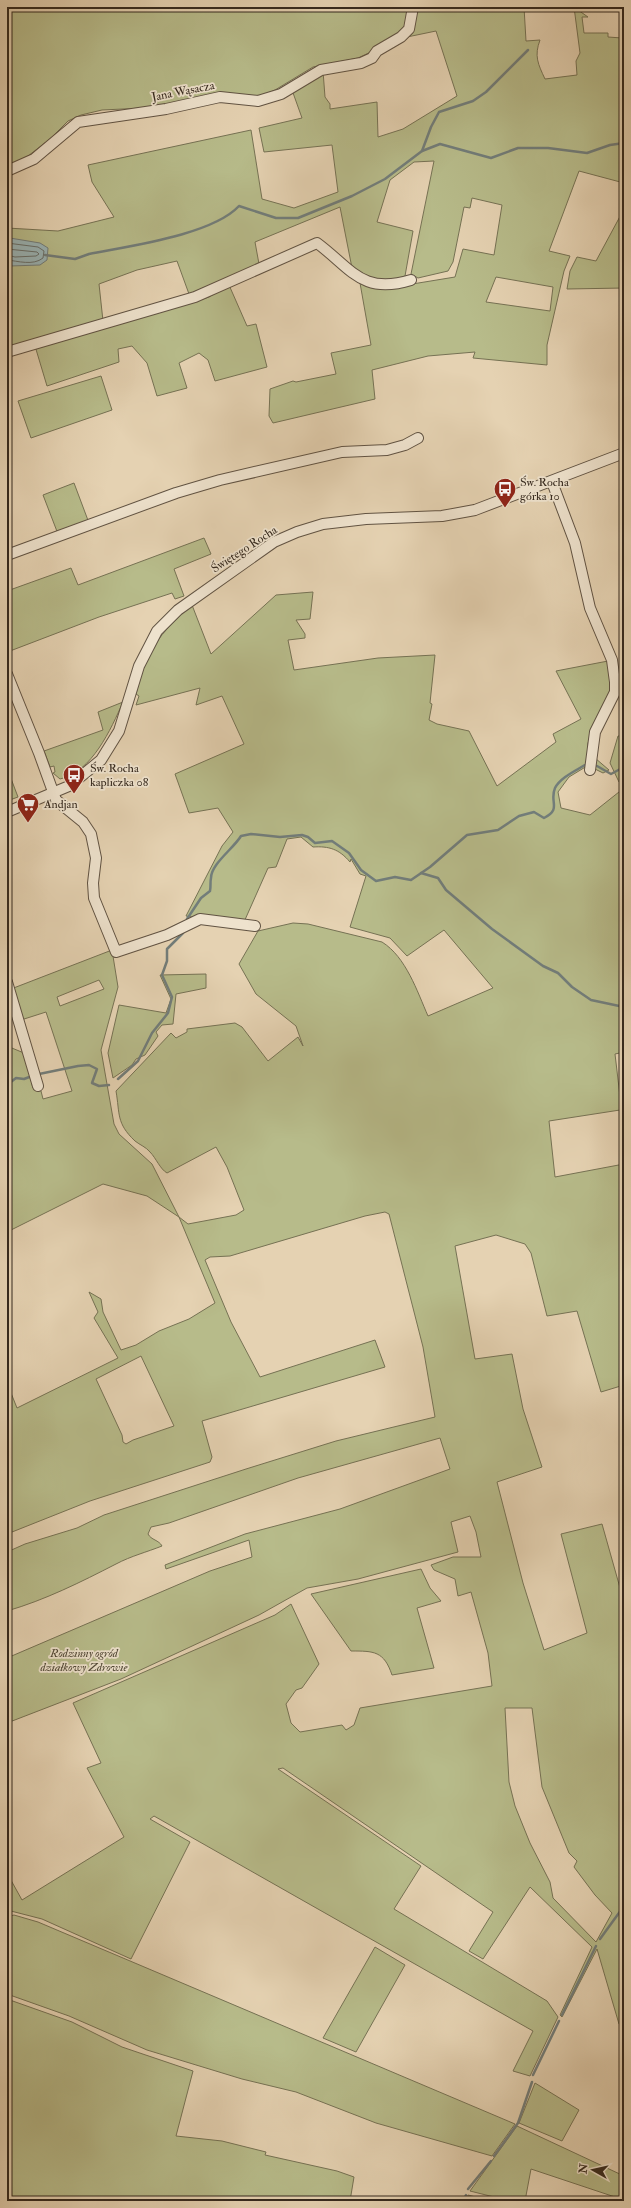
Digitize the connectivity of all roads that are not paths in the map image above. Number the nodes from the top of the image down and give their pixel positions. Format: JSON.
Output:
{"nodes":[{"id":1,"x":413,"y":7,"type":"edge"},
{"id":2,"x":7,"y":171,"type":"edge"},
{"id":3,"x":411,"y":280,"type":"dead end"},
{"id":4,"x":7,"y":352,"type":"edge"},
{"id":5,"x":418,"y":438,"type":"dead end"},
{"id":6,"x":624,"y":453,"type":"edge"},
{"id":7,"x":552,"y":482,"type":"junction"},
{"id":8,"x":7,"y":555,"type":"edge"},
{"id":9,"x":7,"y":674,"type":"edge"},
{"id":10,"x":590,"y":770,"type":"dead end"},
{"id":11,"x":53,"y":793,"type":"junction"},
{"id":12,"x":7,"y":812,"type":"edge"},
{"id":13,"x":255,"y":926,"type":"dead end"},
{"id":14,"x":7,"y":982,"type":"edge"},
{"id":15,"x":38,"y":1086,"type":"dead end"}],
"edges":[{"from":1,"to":2,"type":"street","name":"Jana Wąsacza"},
{"from":3,"to":4,"type":"street"},
{"from":5,"to":8,"type":"street"},
{"from":6,"to":7,"type":"street","name":"Świętego Rocha"},
{"from":7,"to":10,"type":"street"},
{"from":7,"to":11,"type":"street","name":"Świętego Rocha"},
{"from":9,"to":11,"type":"street"},
{"from":11,"to":12,"type":"street","name":"Świętego Rocha"},
{"from":11,"to":13,"type":"street"},
{"from":14,"to":15,"type":"street"}]}
